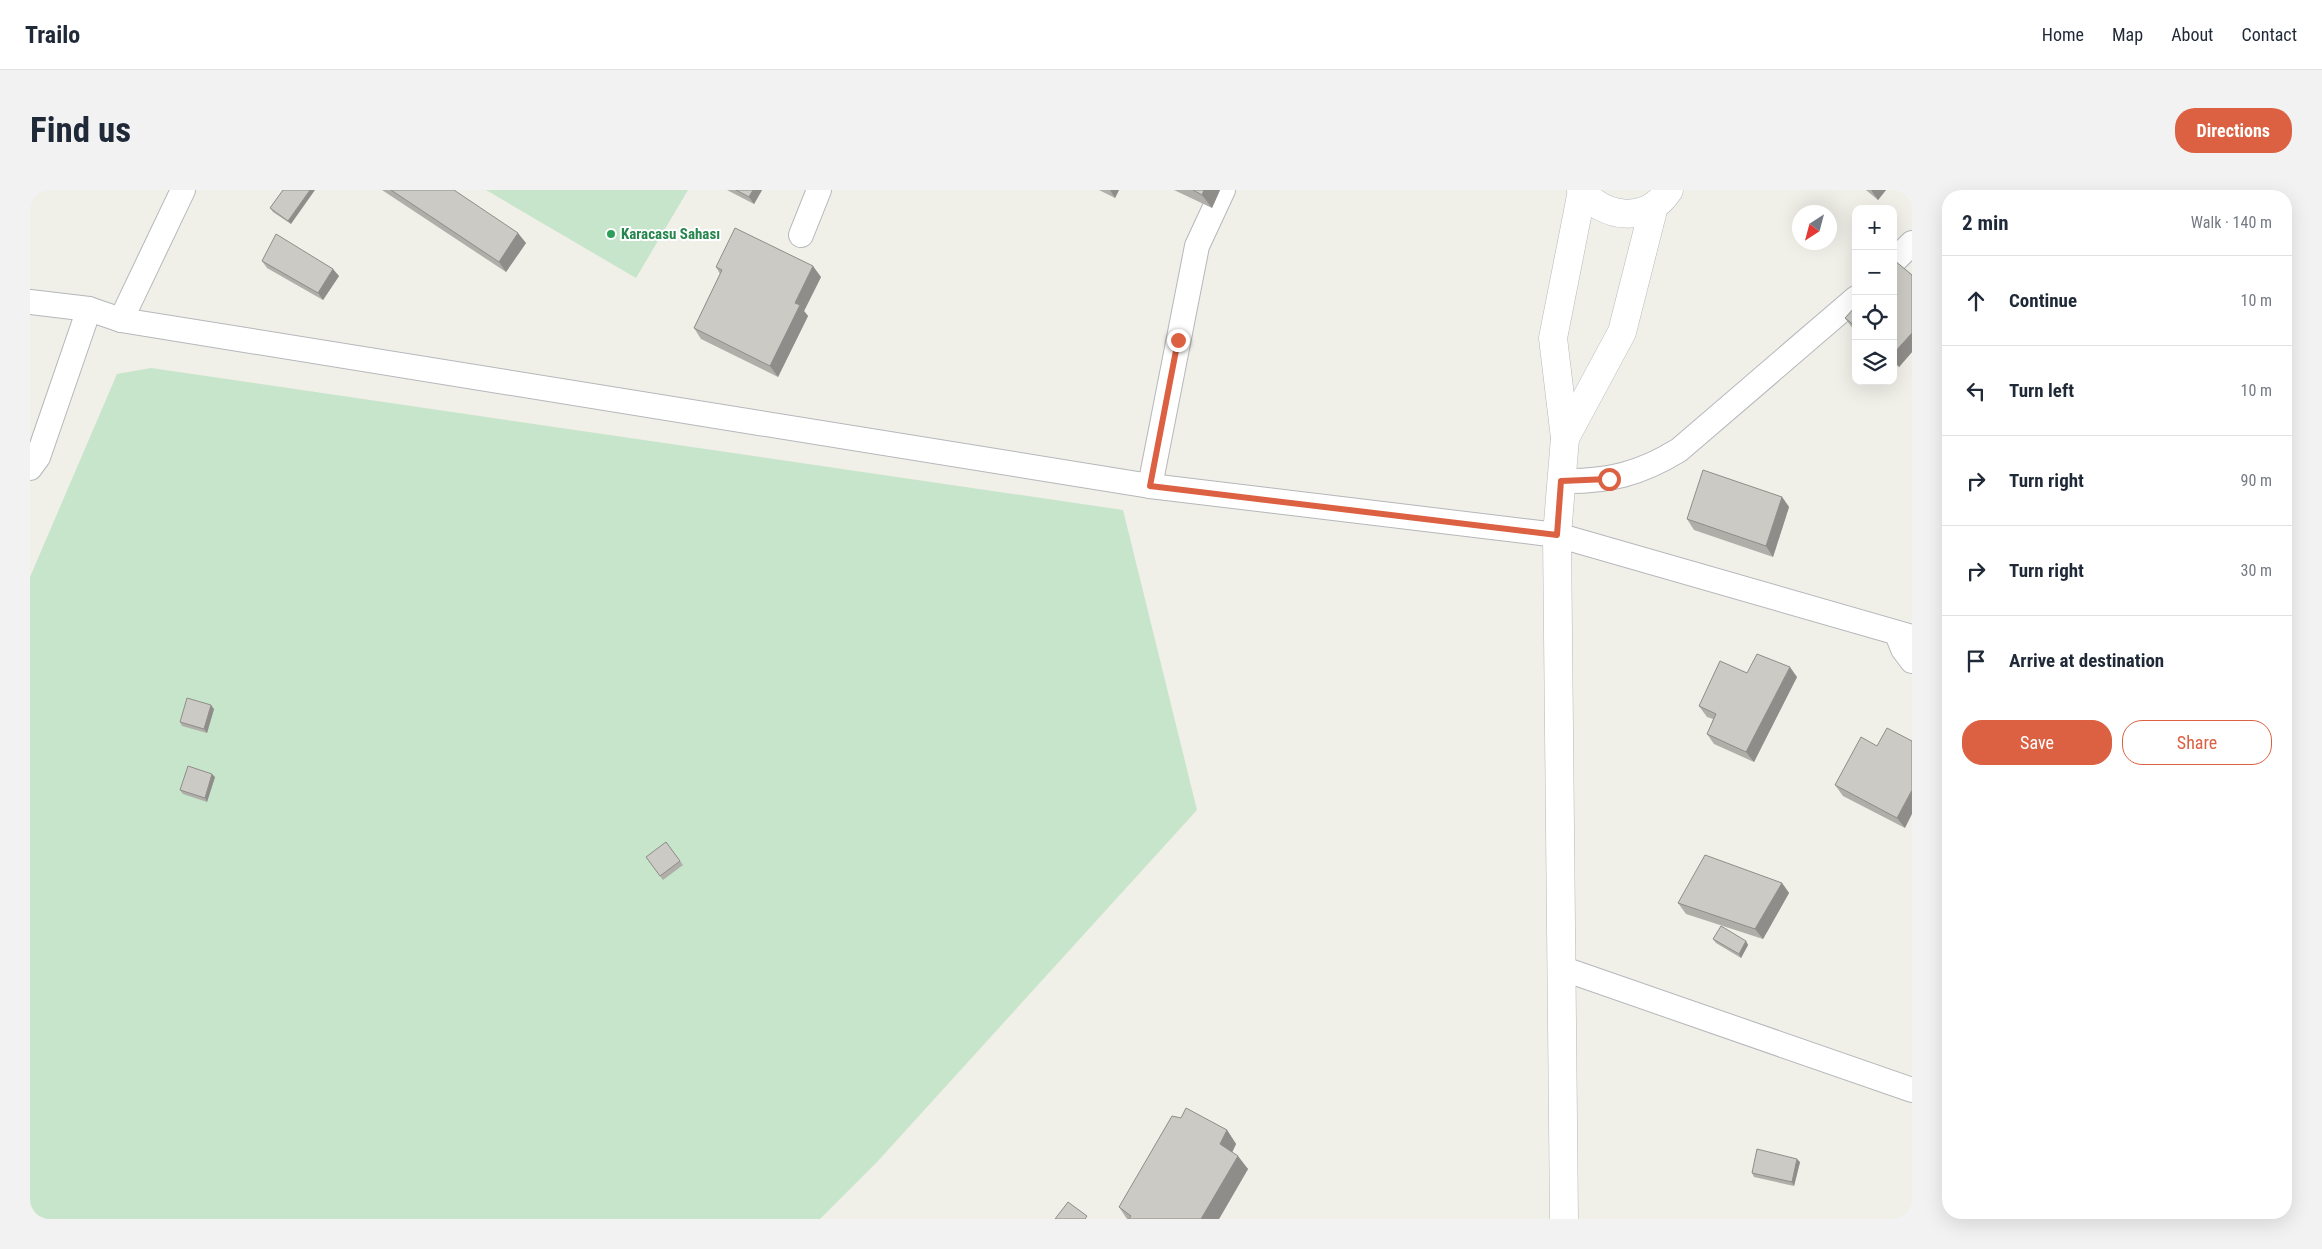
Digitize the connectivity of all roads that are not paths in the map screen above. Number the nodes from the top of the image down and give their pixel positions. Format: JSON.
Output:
{"nodes":[{"id":1,"x":183,"y":190,"type":"edge"},
{"id":2,"x":819,"y":190,"type":"edge"},
{"id":3,"x":1223,"y":190,"type":"edge"},
{"id":4,"x":1582,"y":190,"type":"edge"},
{"id":5,"x":1666,"y":194,"type":"edge"},
{"id":6,"x":801,"y":235,"type":"dead end"},
{"id":7,"x":1912,"y":243,"type":"edge"},
{"id":8,"x":1897,"y":258,"type":"edge"},
{"id":9,"x":1852,"y":301,"type":"edge"},
{"id":10,"x":30,"y":302,"type":"edge"},
{"id":11,"x":89,"y":308,"type":"junction"},
{"id":12,"x":121,"y":320,"type":"junction"},
{"id":13,"x":1565,"y":438,"type":"junction"},
{"id":14,"x":30,"y":468,"type":"edge"},
{"id":15,"x":1561,"y":481,"type":"junction"},
{"id":16,"x":1150,"y":486,"type":"junction"},
{"id":17,"x":1557,"y":535,"type":"junction"},
{"id":18,"x":1904,"y":636,"type":"edge"},
{"id":19,"x":1912,"y":661,"type":"edge"},
{"id":20,"x":1561,"y":968,"type":"junction"},
{"id":21,"x":1912,"y":1090,"type":"edge"},
{"id":22,"x":1564,"y":1219,"type":"edge"}],
"edges":[{"from":1,"to":12,"type":"street"},
{"from":2,"to":6,"type":"street"},
{"from":3,"to":16,"type":"street"},
{"from":4,"to":5,"type":"street"},
{"from":4,"to":13,"type":"street"},
{"from":5,"to":13,"type":"street"},
{"from":7,"to":8,"type":"street"},
{"from":9,"to":15,"type":"street"},
{"from":10,"to":11,"type":"street"},
{"from":11,"to":12,"type":"street"},
{"from":11,"to":14,"type":"street"},
{"from":12,"to":16,"type":"street"},
{"from":13,"to":15,"type":"street"},
{"from":15,"to":17,"type":"street"},
{"from":16,"to":17,"type":"street"},
{"from":17,"to":18,"type":"street"},
{"from":17,"to":20,"type":"street"},
{"from":18,"to":19,"type":"street"},
{"from":20,"to":21,"type":"street"},
{"from":20,"to":22,"type":"street"}]}
